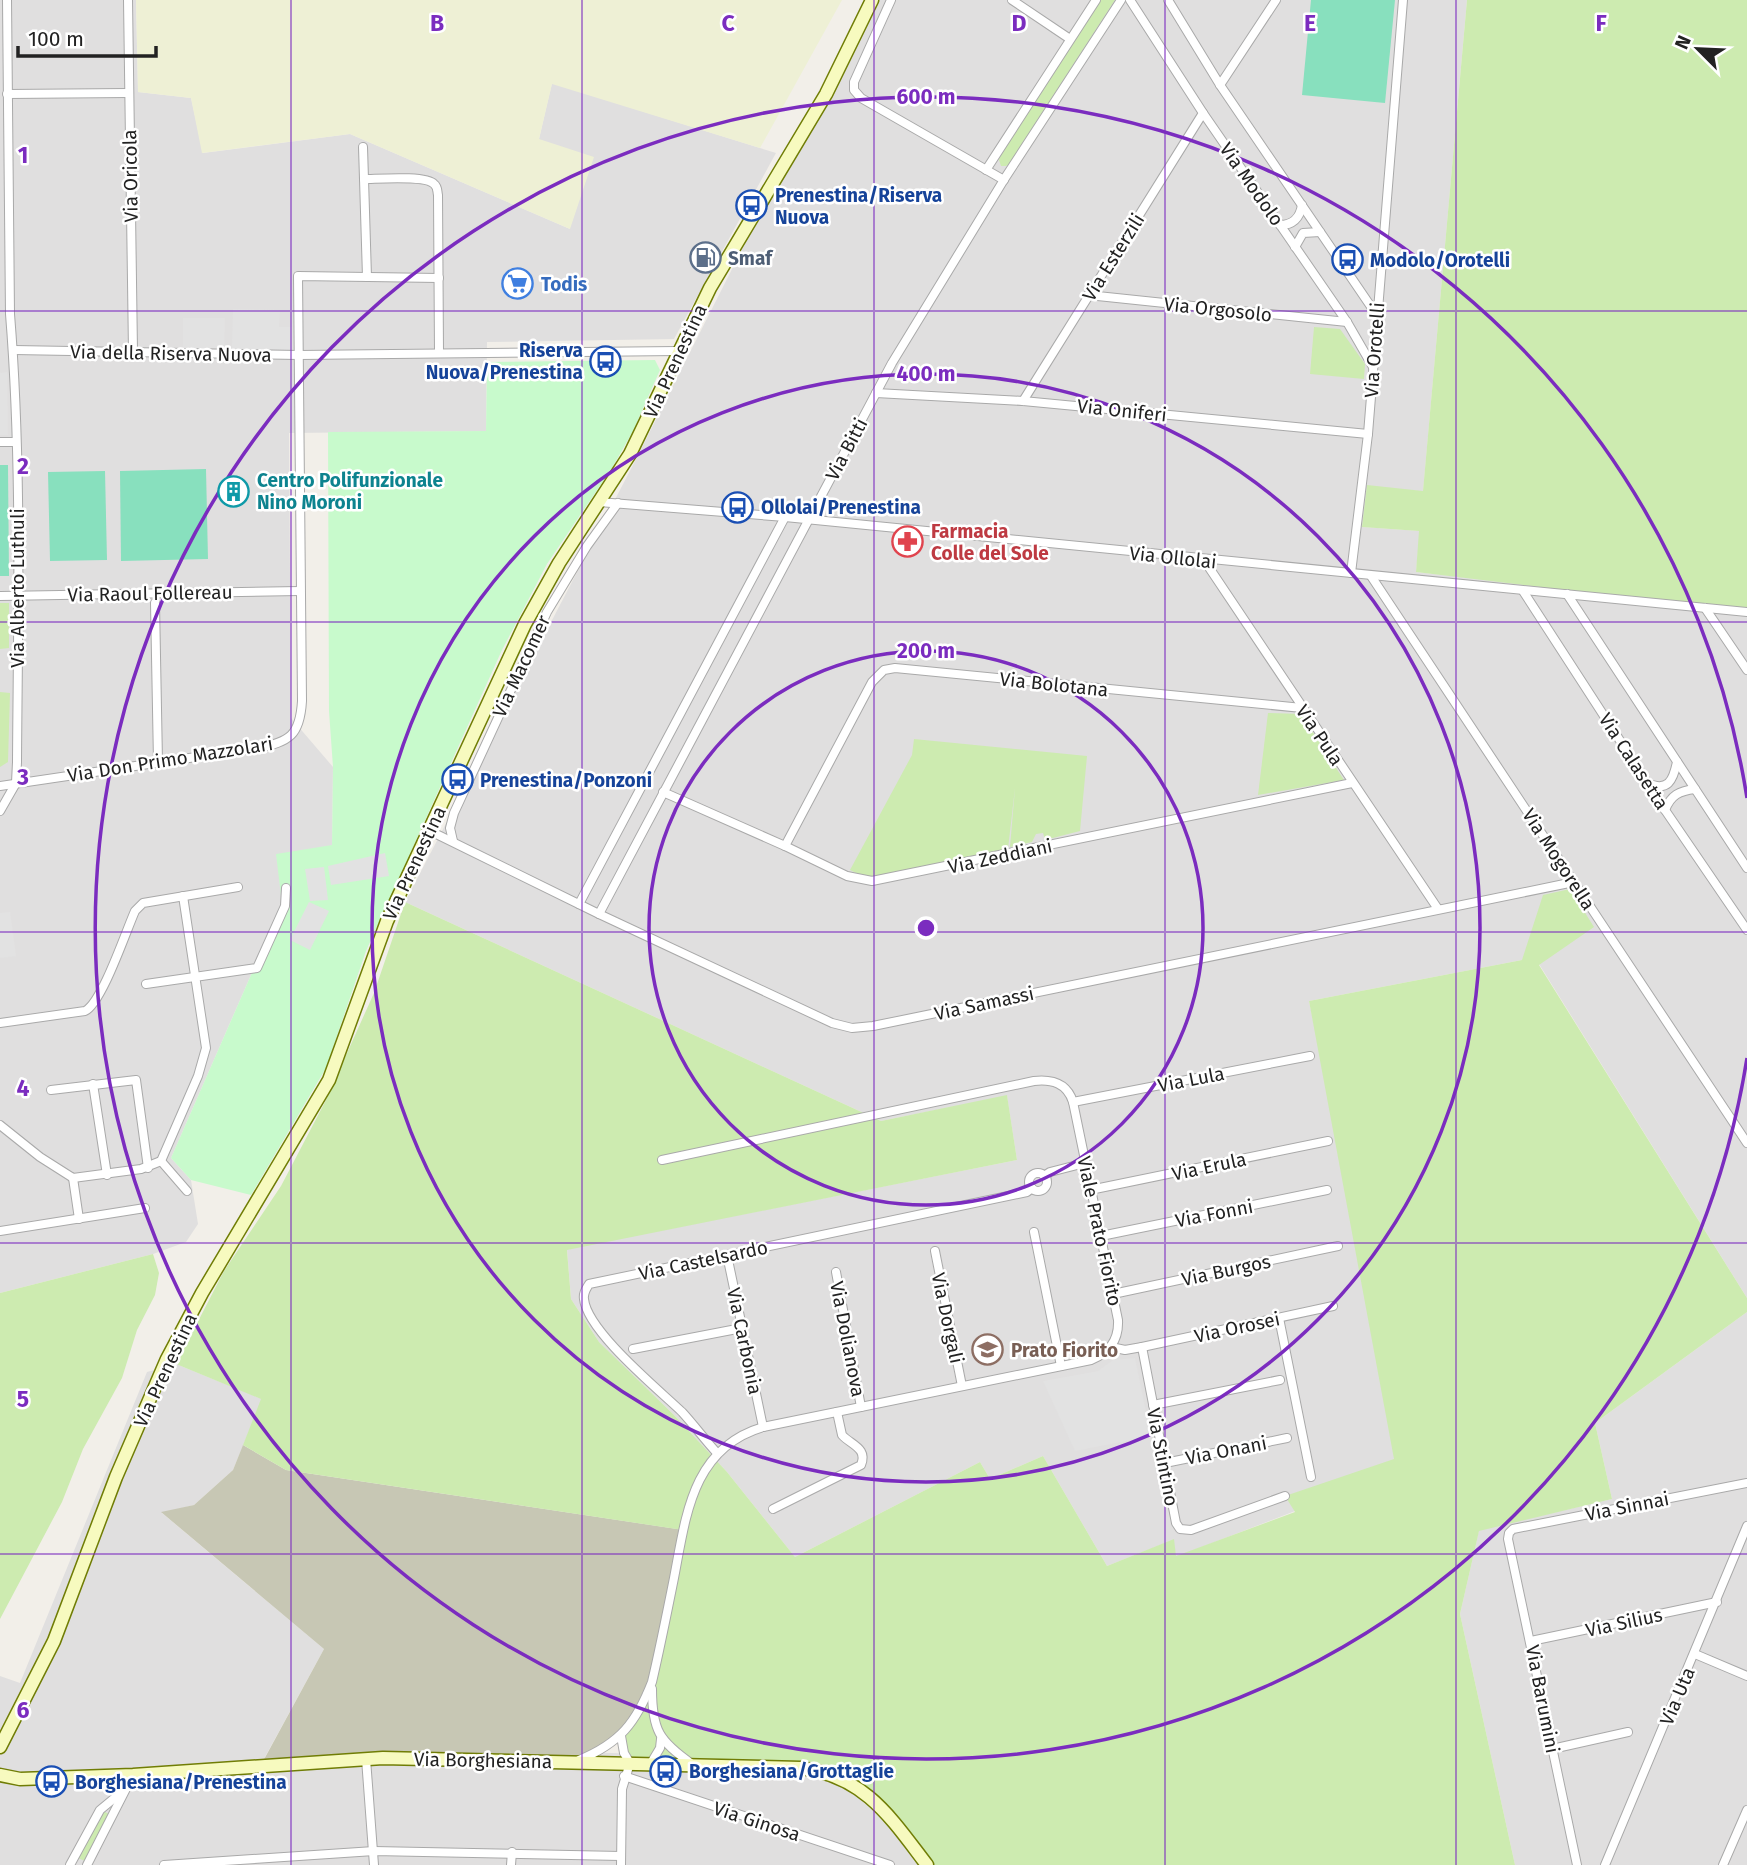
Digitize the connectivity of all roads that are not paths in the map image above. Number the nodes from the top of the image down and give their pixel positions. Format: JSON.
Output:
{"nodes":[{"id":1,"x":7,"y":0,"type":"edge"},
{"id":2,"x":128,"y":0,"type":"edge"},
{"id":3,"x":872,"y":0,"type":"edge"},
{"id":4,"x":891,"y":0,"type":"edge"},
{"id":5,"x":1012,"y":0,"type":"edge"},
{"id":6,"x":1096,"y":0,"type":"edge"},
{"id":7,"x":1121,"y":0,"type":"edge"},
{"id":8,"x":1130,"y":0,"type":"edge"},
{"id":9,"x":1168,"y":0,"type":"edge"},
{"id":10,"x":1276,"y":0,"type":"edge"},
{"id":11,"x":1403,"y":0,"type":"edge"},
{"id":12,"x":1070,"y":38,"type":"junction"},
{"id":13,"x":1220,"y":85,"type":"junction"},
{"id":14,"x":129,"y":93,"type":"junction"},
{"id":15,"x":7,"y":94,"type":"junction"},
{"id":16,"x":1203,"y":113,"type":"junction"},
{"id":17,"x":363,"y":147,"type":"dead end"},
{"id":18,"x":986,"y":170,"type":"junction"},
{"id":19,"x":364,"y":179,"type":"junction"},
{"id":20,"x":1004,"y":180,"type":"junction"},
{"id":21,"x":1302,"y":205,"type":"junction"},
{"id":22,"x":1280,"y":225,"type":"junction"},
{"id":23,"x":1320,"y":232,"type":"junction"},
{"id":24,"x":5,"y":244,"type":"edge"},
{"id":25,"x":1295,"y":247,"type":"junction"},
{"id":26,"x":367,"y":277,"type":"junction"},
{"id":27,"x":439,"y":278,"type":"junction"},
{"id":28,"x":1088,"y":295,"type":"junction"},
{"id":29,"x":0,"y":314,"type":"edge"},
{"id":30,"x":10,"y":314,"type":"junction"},
{"id":31,"x":1376,"y":314,"type":"junction"},
{"id":32,"x":1347,"y":322,"type":"junction"},
{"id":33,"x":14,"y":350,"type":"junction"},
{"id":34,"x":678,"y":351,"type":"junction"},
{"id":35,"x":133,"y":352,"type":"junction"},
{"id":36,"x":439,"y":354,"type":"junction"},
{"id":37,"x":299,"y":355,"type":"junction"},
{"id":38,"x":1373,"y":368,"type":"junction"},
{"id":39,"x":876,"y":393,"type":"junction"},
{"id":40,"x":1023,"y":401,"type":"junction"},
{"id":41,"x":1367,"y":434,"type":"junction"},
{"id":42,"x":0,"y":442,"type":"edge"},
{"id":43,"x":16,"y":442,"type":"junction"},
{"id":44,"x":599,"y":502,"type":"junction"},
{"id":45,"x":618,"y":503,"type":"junction"},
{"id":46,"x":785,"y":517,"type":"junction"},
{"id":47,"x":808,"y":520,"type":"junction"},
{"id":48,"x":1204,"y":560,"type":"junction"},
{"id":49,"x":1351,"y":573,"type":"junction"},
{"id":50,"x":1371,"y":576,"type":"junction"},
{"id":51,"x":300,"y":591,"type":"junction"},
{"id":52,"x":1523,"y":591,"type":"junction"},
{"id":53,"x":1567,"y":594,"type":"junction"},
{"id":54,"x":0,"y":596,"type":"edge"},
{"id":55,"x":18,"y":596,"type":"junction"},
{"id":56,"x":155,"y":603,"type":"dead end"},
{"id":57,"x":1705,"y":608,"type":"junction"},
{"id":58,"x":1747,"y":612,"type":"edge"},
{"id":59,"x":1747,"y":670,"type":"edge"},
{"id":60,"x":1302,"y":708,"type":"junction"},
{"id":61,"x":158,"y":762,"type":"junction"},
{"id":62,"x":1677,"y":762,"type":"junction"},
{"id":63,"x":16,"y":783,"type":"junction"},
{"id":64,"x":1352,"y":783,"type":"junction"},
{"id":65,"x":1647,"y":783,"type":"junction"},
{"id":66,"x":0,"y":786,"type":"edge"},
{"id":67,"x":1695,"y":789,"type":"junction"},
{"id":68,"x":663,"y":792,"type":"junction"},
{"id":69,"x":1665,"y":810,"type":"junction"},
{"id":70,"x":0,"y":811,"type":"edge"},
{"id":71,"x":428,"y":830,"type":"junction"},
{"id":72,"x":453,"y":841,"type":"junction"},
{"id":73,"x":785,"y":846,"type":"junction"},
{"id":74,"x":1747,"y":868,"type":"edge"},
{"id":75,"x":1574,"y":882,"type":"junction"},
{"id":76,"x":238,"y":887,"type":"dead end"},
{"id":77,"x":286,"y":888,"type":"dead end"},
{"id":78,"x":183,"y":895,"type":"junction"},
{"id":79,"x":579,"y":904,"type":"junction"},
{"id":80,"x":1438,"y":909,"type":"junction"},
{"id":81,"x":599,"y":914,"type":"junction"},
{"id":82,"x":1747,"y":930,"type":"edge"},
{"id":83,"x":196,"y":978,"type":"junction"},
{"id":84,"x":146,"y":984,"type":"dead end"},
{"id":85,"x":0,"y":1023,"type":"edge"},
{"id":86,"x":1310,"y":1056,"type":"dead end"},
{"id":87,"x":93,"y":1084,"type":"junction"},
{"id":88,"x":51,"y":1090,"type":"dead end"},
{"id":89,"x":1073,"y":1102,"type":"junction"},
{"id":90,"x":0,"y":1125,"type":"edge"},
{"id":91,"x":1328,"y":1141,"type":"dead end"},
{"id":92,"x":1747,"y":1143,"type":"edge"},
{"id":93,"x":662,"y":1160,"type":"dead end"},
{"id":94,"x":162,"y":1161,"type":"junction"},
{"id":95,"x":1085,"y":1163,"type":"junction"},
{"id":96,"x":148,"y":1168,"type":"junction"},
{"id":97,"x":107,"y":1175,"type":"junction"},
{"id":98,"x":73,"y":1178,"type":"junction"},
{"id":99,"x":1090,"y":1190,"type":"junction"},
{"id":100,"x":187,"y":1191,"type":"dead end"},
{"id":101,"x":1326,"y":1191,"type":"dead end"},
{"id":102,"x":145,"y":1208,"type":"dead end"},
{"id":103,"x":79,"y":1219,"type":"junction"},
{"id":104,"x":0,"y":1231,"type":"edge"},
{"id":105,"x":1034,"y":1232,"type":"dead end"},
{"id":106,"x":1101,"y":1236,"type":"junction"},
{"id":107,"x":1338,"y":1247,"type":"dead end"},
{"id":108,"x":934,"y":1251,"type":"dead end"},
{"id":109,"x":727,"y":1255,"type":"junction"},
{"id":110,"x":836,"y":1272,"type":"dead end"},
{"id":111,"x":1113,"y":1294,"type":"junction"},
{"id":112,"x":1333,"y":1306,"type":"dead end"},
{"id":113,"x":1279,"y":1318,"type":"junction"},
{"id":114,"x":742,"y":1328,"type":"junction"},
{"id":115,"x":1111,"y":1346,"type":"junction"},
{"id":116,"x":1142,"y":1347,"type":"junction"},
{"id":117,"x":633,"y":1349,"type":"dead end"},
{"id":118,"x":1061,"y":1366,"type":"junction"},
{"id":119,"x":1280,"y":1380,"type":"dead end"},
{"id":120,"x":962,"y":1386,"type":"junction"},
{"id":121,"x":1153,"y":1405,"type":"junction"},
{"id":122,"x":861,"y":1407,"type":"junction"},
{"id":123,"x":837,"y":1412,"type":"junction"},
{"id":124,"x":763,"y":1427,"type":"junction"},
{"id":125,"x":1287,"y":1438,"type":"dead end"},
{"id":126,"x":717,"y":1453,"type":"junction"},
{"id":127,"x":1164,"y":1462,"type":"junction"},
{"id":128,"x":1311,"y":1477,"type":"dead end"},
{"id":129,"x":1747,"y":1483,"type":"edge"},
{"id":130,"x":1285,"y":1496,"type":"dead end"},
{"id":131,"x":773,"y":1509,"type":"dead end"},
{"id":132,"x":1747,"y":1526,"type":"edge"},
{"id":133,"x":1509,"y":1533,"type":"joint"},
{"id":134,"x":1717,"y":1602,"type":"junction"},
{"id":135,"x":1531,"y":1641,"type":"junction"},
{"id":136,"x":1695,"y":1654,"type":"junction"},
{"id":137,"x":1747,"y":1676,"type":"edge"},
{"id":138,"x":652,"y":1682,"type":"junction"},
{"id":139,"x":1628,"y":1732,"type":"dead end"},
{"id":140,"x":621,"y":1736,"type":"junction"},
{"id":141,"x":662,"y":1739,"type":"junction"},
{"id":142,"x":0,"y":1747,"type":"edge"},
{"id":143,"x":1552,"y":1749,"type":"junction"},
{"id":144,"x":366,"y":1759,"type":"junction"},
{"id":145,"x":576,"y":1762,"type":"junction"},
{"id":146,"x":630,"y":1763,"type":"junction"},
{"id":147,"x":651,"y":1763,"type":"junction"},
{"id":148,"x":692,"y":1765,"type":"junction"},
{"id":149,"x":0,"y":1775,"type":"edge"},
{"id":150,"x":133,"y":1775,"type":"junction"},
{"id":151,"x":624,"y":1776,"type":"junction"},
{"id":152,"x":126,"y":1789,"type":"junction"},
{"id":153,"x":1747,"y":1810,"type":"edge"},
{"id":154,"x":1745,"y":1819,"type":"edge"},
{"id":155,"x":374,"y":1851,"type":"junction"},
{"id":156,"x":512,"y":1852,"type":"junction"},
{"id":157,"x":621,"y":1861,"type":"edge"},
{"id":158,"x":263,"y":1862,"type":"edge"},
{"id":159,"x":72,"y":1864,"type":"edge"},
{"id":160,"x":88,"y":1865,"type":"edge"},
{"id":161,"x":164,"y":1865,"type":"edge"},
{"id":162,"x":374,"y":1865,"type":"edge"},
{"id":163,"x":511,"y":1865,"type":"edge"},
{"id":164,"x":890,"y":1865,"type":"edge"},
{"id":165,"x":927,"y":1865,"type":"edge"},
{"id":166,"x":1577,"y":1865,"type":"edge"},
{"id":167,"x":1605,"y":1865,"type":"edge"},
{"id":168,"x":1723,"y":1865,"type":"edge"}],
"edges":[{"from":1,"to":15,"type":"street"},
{"from":2,"to":14,"type":"street","name":"Via Oricola"},
{"from":3,"to":34,"type":"main road","name":"Via Prenestina"},
{"from":4,"to":18,"type":"street"},
{"from":5,"to":12,"type":"street"},
{"from":6,"to":12,"type":"street"},
{"from":7,"to":20,"type":"street","name":"Via Bitti"},
{"from":8,"to":16,"type":"street","name":"Via Modolo"},
{"from":9,"to":13,"type":"street","name":"Via Modolo"},
{"from":10,"to":13,"type":"street"},
{"from":11,"to":31,"type":"street","name":"Via Orotelli"},
{"from":12,"to":18,"type":"street"},
{"from":13,"to":21,"type":"street","name":"Via Modolo"},
{"from":14,"to":15,"type":"street"},
{"from":14,"to":35,"type":"street","name":"Via Oricola"},
{"from":15,"to":24,"type":"street"},
{"from":16,"to":22,"type":"street","name":"Via Modolo"},
{"from":16,"to":28,"type":"street","name":"Via Esterzili"},
{"from":17,"to":19,"type":"street"},
{"from":18,"to":20,"type":"street"},
{"from":19,"to":26,"type":"street"},
{"from":19,"to":27,"type":"street"},
{"from":20,"to":39,"type":"street","name":"Via Bitti"},
{"from":21,"to":22,"type":"street"},
{"from":21,"to":23,"type":"street","name":"Via Modolo"},
{"from":22,"to":25,"type":"street","name":"Via Modolo"},
{"from":23,"to":25,"type":"street"},
{"from":23,"to":31,"type":"street","name":"Via Modolo"},
{"from":24,"to":30,"type":"street"},
{"from":25,"to":32,"type":"street","name":"Via Modolo"},
{"from":26,"to":27,"type":"street"},
{"from":26,"to":37,"type":"street","name":"Via Don Primo Mazzolari"},
{"from":27,"to":36,"type":"street"},
{"from":28,"to":32,"type":"street","name":"Via Orgosolo"},
{"from":28,"to":40,"type":"street","name":"Via Esterzili"},
{"from":29,"to":30,"type":"street"},
{"from":30,"to":33,"type":"street"},
{"from":31,"to":38,"type":"street","name":"Via Orotelli"},
{"from":32,"to":38,"type":"street","name":"Via Modolo"},
{"from":33,"to":35,"type":"street","name":"Via della Riserva Nuova"},
{"from":33,"to":43,"type":"street","name":"Via Alberto Luthuli"},
{"from":34,"to":36,"type":"street","name":"Via della Riserva Nuova"},
{"from":34,"to":44,"type":"main road","name":"Via Prenestina"},
{"from":35,"to":37,"type":"street","name":"Via della Riserva Nuova"},
{"from":36,"to":37,"type":"street","name":"Via della Riserva Nuova"},
{"from":37,"to":51,"type":"street","name":"Via Don Primo Mazzolari"},
{"from":38,"to":41,"type":"street","name":"Via Orotelli"},
{"from":39,"to":40,"type":"street","name":"Via Oniferi"},
{"from":39,"to":47,"type":"street","name":"Via Bitti"},
{"from":40,"to":41,"type":"street","name":"Via Oniferi"},
{"from":41,"to":49,"type":"street","name":"Via Orotelli"},
{"from":42,"to":43,"type":"street"},
{"from":43,"to":55,"type":"street","name":"Via Alberto Luthuli"},
{"from":44,"to":45,"type":"street","name":"Via Ollolai"},
{"from":44,"to":71,"type":"main road","name":"Via Prenestina"},
{"from":45,"to":46,"type":"street","name":"Via Ollolai"},
{"from":45,"to":72,"type":"street","name":"Via Macomer"},
{"from":46,"to":47,"type":"street","name":"Via Ollolai"},
{"from":46,"to":79,"type":"street"},
{"from":47,"to":48,"type":"street","name":"Via Ollolai"},
{"from":47,"to":68,"type":"street","name":"Via Bitti"},
{"from":48,"to":49,"type":"street","name":"Via Ollolai"},
{"from":48,"to":60,"type":"street","name":"Via Pula"},
{"from":49,"to":50,"type":"street","name":"Via Ollolai"},
{"from":50,"to":52,"type":"street","name":"Via Ollolai"},
{"from":50,"to":75,"type":"street","name":"Via Mogorella"},
{"from":51,"to":55,"type":"street","name":"Via Raoul Follereau"},
{"from":51,"to":61,"type":"street","name":"Via Don Primo Mazzolari"},
{"from":52,"to":53,"type":"street","name":"Via Ollolai"},
{"from":52,"to":65,"type":"street","name":"Via Calasetta"},
{"from":53,"to":57,"type":"street","name":"Via Ollolai"},
{"from":53,"to":62,"type":"street","name":"Via Calasetta"},
{"from":54,"to":55,"type":"street","name":"Via Raoul Follereau"},
{"from":55,"to":63,"type":"street","name":"Via Alberto Luthuli"},
{"from":56,"to":61,"type":"street"},
{"from":57,"to":58,"type":"street","name":"Via Ollolai"},
{"from":57,"to":59,"type":"street"},
{"from":60,"to":64,"type":"street","name":"Via Pula"},
{"from":60,"to":73,"type":"street","name":"Via Bolotana"},
{"from":61,"to":63,"type":"street","name":"Via Don Primo Mazzolari"},
{"from":62,"to":65,"type":"street"},
{"from":62,"to":67,"type":"street","name":"Via Calasetta"},
{"from":63,"to":66,"type":"street","name":"Via Don Primo Mazzolari"},
{"from":63,"to":70,"type":"street"},
{"from":64,"to":73,"type":"street","name":"Via Zeddiani"},
{"from":64,"to":80,"type":"street","name":"Via Pula"},
{"from":65,"to":69,"type":"street","name":"Via Calasetta"},
{"from":67,"to":69,"type":"street"},
{"from":67,"to":74,"type":"street","name":"Via Calasetta"},
{"from":68,"to":73,"type":"street","name":"Via Zeddiani"},
{"from":68,"to":81,"type":"street","name":"Via Bitti"},
{"from":69,"to":82,"type":"street","name":"Via Calasetta"},
{"from":71,"to":72,"type":"street","name":"Via Samassi"},
{"from":71,"to":142,"type":"main road","name":"Via Prenestina"},
{"from":72,"to":79,"type":"street","name":"Via Samassi"},
{"from":75,"to":80,"type":"street","name":"Via Samassi"},
{"from":75,"to":92,"type":"street","name":"Via Mogorella"},
{"from":76,"to":78,"type":"street"},
{"from":77,"to":83,"type":"street"},
{"from":78,"to":83,"type":"street"},
{"from":78,"to":85,"type":"street"},
{"from":79,"to":81,"type":"street","name":"Via Samassi"},
{"from":80,"to":81,"type":"street","name":"Via Samassi"},
{"from":83,"to":84,"type":"street"},
{"from":83,"to":94,"type":"street"},
{"from":86,"to":89,"type":"street","name":"Via Lula"},
{"from":87,"to":88,"type":"street"},
{"from":87,"to":96,"type":"street"},
{"from":87,"to":97,"type":"street"},
{"from":89,"to":93,"type":"street"},
{"from":89,"to":95,"type":"street","name":"Viale Prato Fiorito"},
{"from":90,"to":98,"type":"street"},
{"from":91,"to":99,"type":"street","name":"Via Erula"},
{"from":94,"to":96,"type":"street"},
{"from":94,"to":100,"type":"street"},
{"from":95,"to":99,"type":"street","name":"Viale Prato Fiorito"},
{"from":95,"to":109,"type":"street","name":"Via Castelsardo"},
{"from":96,"to":97,"type":"street"},
{"from":97,"to":98,"type":"street"},
{"from":98,"to":103,"type":"street"},
{"from":99,"to":106,"type":"street","name":"Viale Prato Fiorito"},
{"from":101,"to":106,"type":"street","name":"Via Fonni"},
{"from":102,"to":103,"type":"street"},
{"from":103,"to":104,"type":"street"},
{"from":105,"to":118,"type":"street"},
{"from":106,"to":111,"type":"street","name":"Viale Prato Fiorito"},
{"from":107,"to":111,"type":"street","name":"Via Burgos"},
{"from":108,"to":120,"type":"street","name":"Via Dorgali"},
{"from":109,"to":114,"type":"street","name":"Via Carbonia"},
{"from":109,"to":126,"type":"street","name":"Via Castelsardo"},
{"from":110,"to":122,"type":"street","name":"Via Dolianova"},
{"from":111,"to":115,"type":"street","name":"Viale Prato Fiorito"},
{"from":112,"to":113,"type":"street","name":"Via Orosei"},
{"from":113,"to":116,"type":"street","name":"Via Orosei"},
{"from":113,"to":128,"type":"street"},
{"from":114,"to":117,"type":"street"},
{"from":114,"to":124,"type":"street","name":"Via Carbonia"},
{"from":115,"to":116,"type":"street"},
{"from":115,"to":118,"type":"street"},
{"from":116,"to":121,"type":"street","name":"Via Stintino"},
{"from":118,"to":120,"type":"street"},
{"from":119,"to":121,"type":"street"},
{"from":120,"to":122,"type":"street"},
{"from":121,"to":127,"type":"street","name":"Via Stintino"},
{"from":122,"to":123,"type":"street"},
{"from":123,"to":124,"type":"street"},
{"from":123,"to":131,"type":"street"},
{"from":124,"to":126,"type":"street"},
{"from":125,"to":127,"type":"street","name":"Via Onani"},
{"from":126,"to":138,"type":"street"},
{"from":127,"to":130,"type":"street","name":"Via Stintino"},
{"from":129,"to":133,"type":"street","name":"Via Sinnai"},
{"from":132,"to":134,"type":"street","name":"Via Uta"},
{"from":133,"to":135,"type":"street","name":"Via Barumini"},
{"from":134,"to":135,"type":"street","name":"Via Silius"},
{"from":134,"to":136,"type":"street","name":"Via Uta"},
{"from":135,"to":143,"type":"street","name":"Via Barumini"},
{"from":136,"to":137,"type":"street"},
{"from":136,"to":167,"type":"street","name":"Via Uta"},
{"from":138,"to":140,"type":"street"},
{"from":138,"to":141,"type":"street"},
{"from":139,"to":143,"type":"street"},
{"from":140,"to":145,"type":"street"},
{"from":140,"to":146,"type":"street"},
{"from":141,"to":147,"type":"street"},
{"from":141,"to":148,"type":"street"},
{"from":143,"to":166,"type":"street","name":"Via Barumini"},
{"from":144,"to":145,"type":"main road","name":"Via Borghesiana"},
{"from":144,"to":150,"type":"main road","name":"Via Borghesiana"},
{"from":144,"to":155,"type":"street"},
{"from":145,"to":146,"type":"main road","name":"Via Borghesiana"},
{"from":146,"to":147,"type":"main road","name":"Via Borghesiana"},
{"from":146,"to":151,"type":"street"},
{"from":147,"to":148,"type":"main road","name":"Via Borghesiana"},
{"from":148,"to":165,"type":"main road","name":"Via Borghesiana"},
{"from":149,"to":150,"type":"main road","name":"Via Borghesiana"},
{"from":150,"to":152,"type":"street"},
{"from":151,"to":157,"type":"street"},
{"from":151,"to":164,"type":"street","name":"Via Ginosa"},
{"from":152,"to":159,"type":"street"},
{"from":152,"to":160,"type":"street"},
{"from":153,"to":154,"type":"street"},
{"from":154,"to":168,"type":"street"},
{"from":155,"to":156,"type":"street"},
{"from":155,"to":158,"type":"street"},
{"from":155,"to":162,"type":"street"},
{"from":156,"to":157,"type":"street"},
{"from":156,"to":163,"type":"street"},
{"from":158,"to":161,"type":"street"}]}
